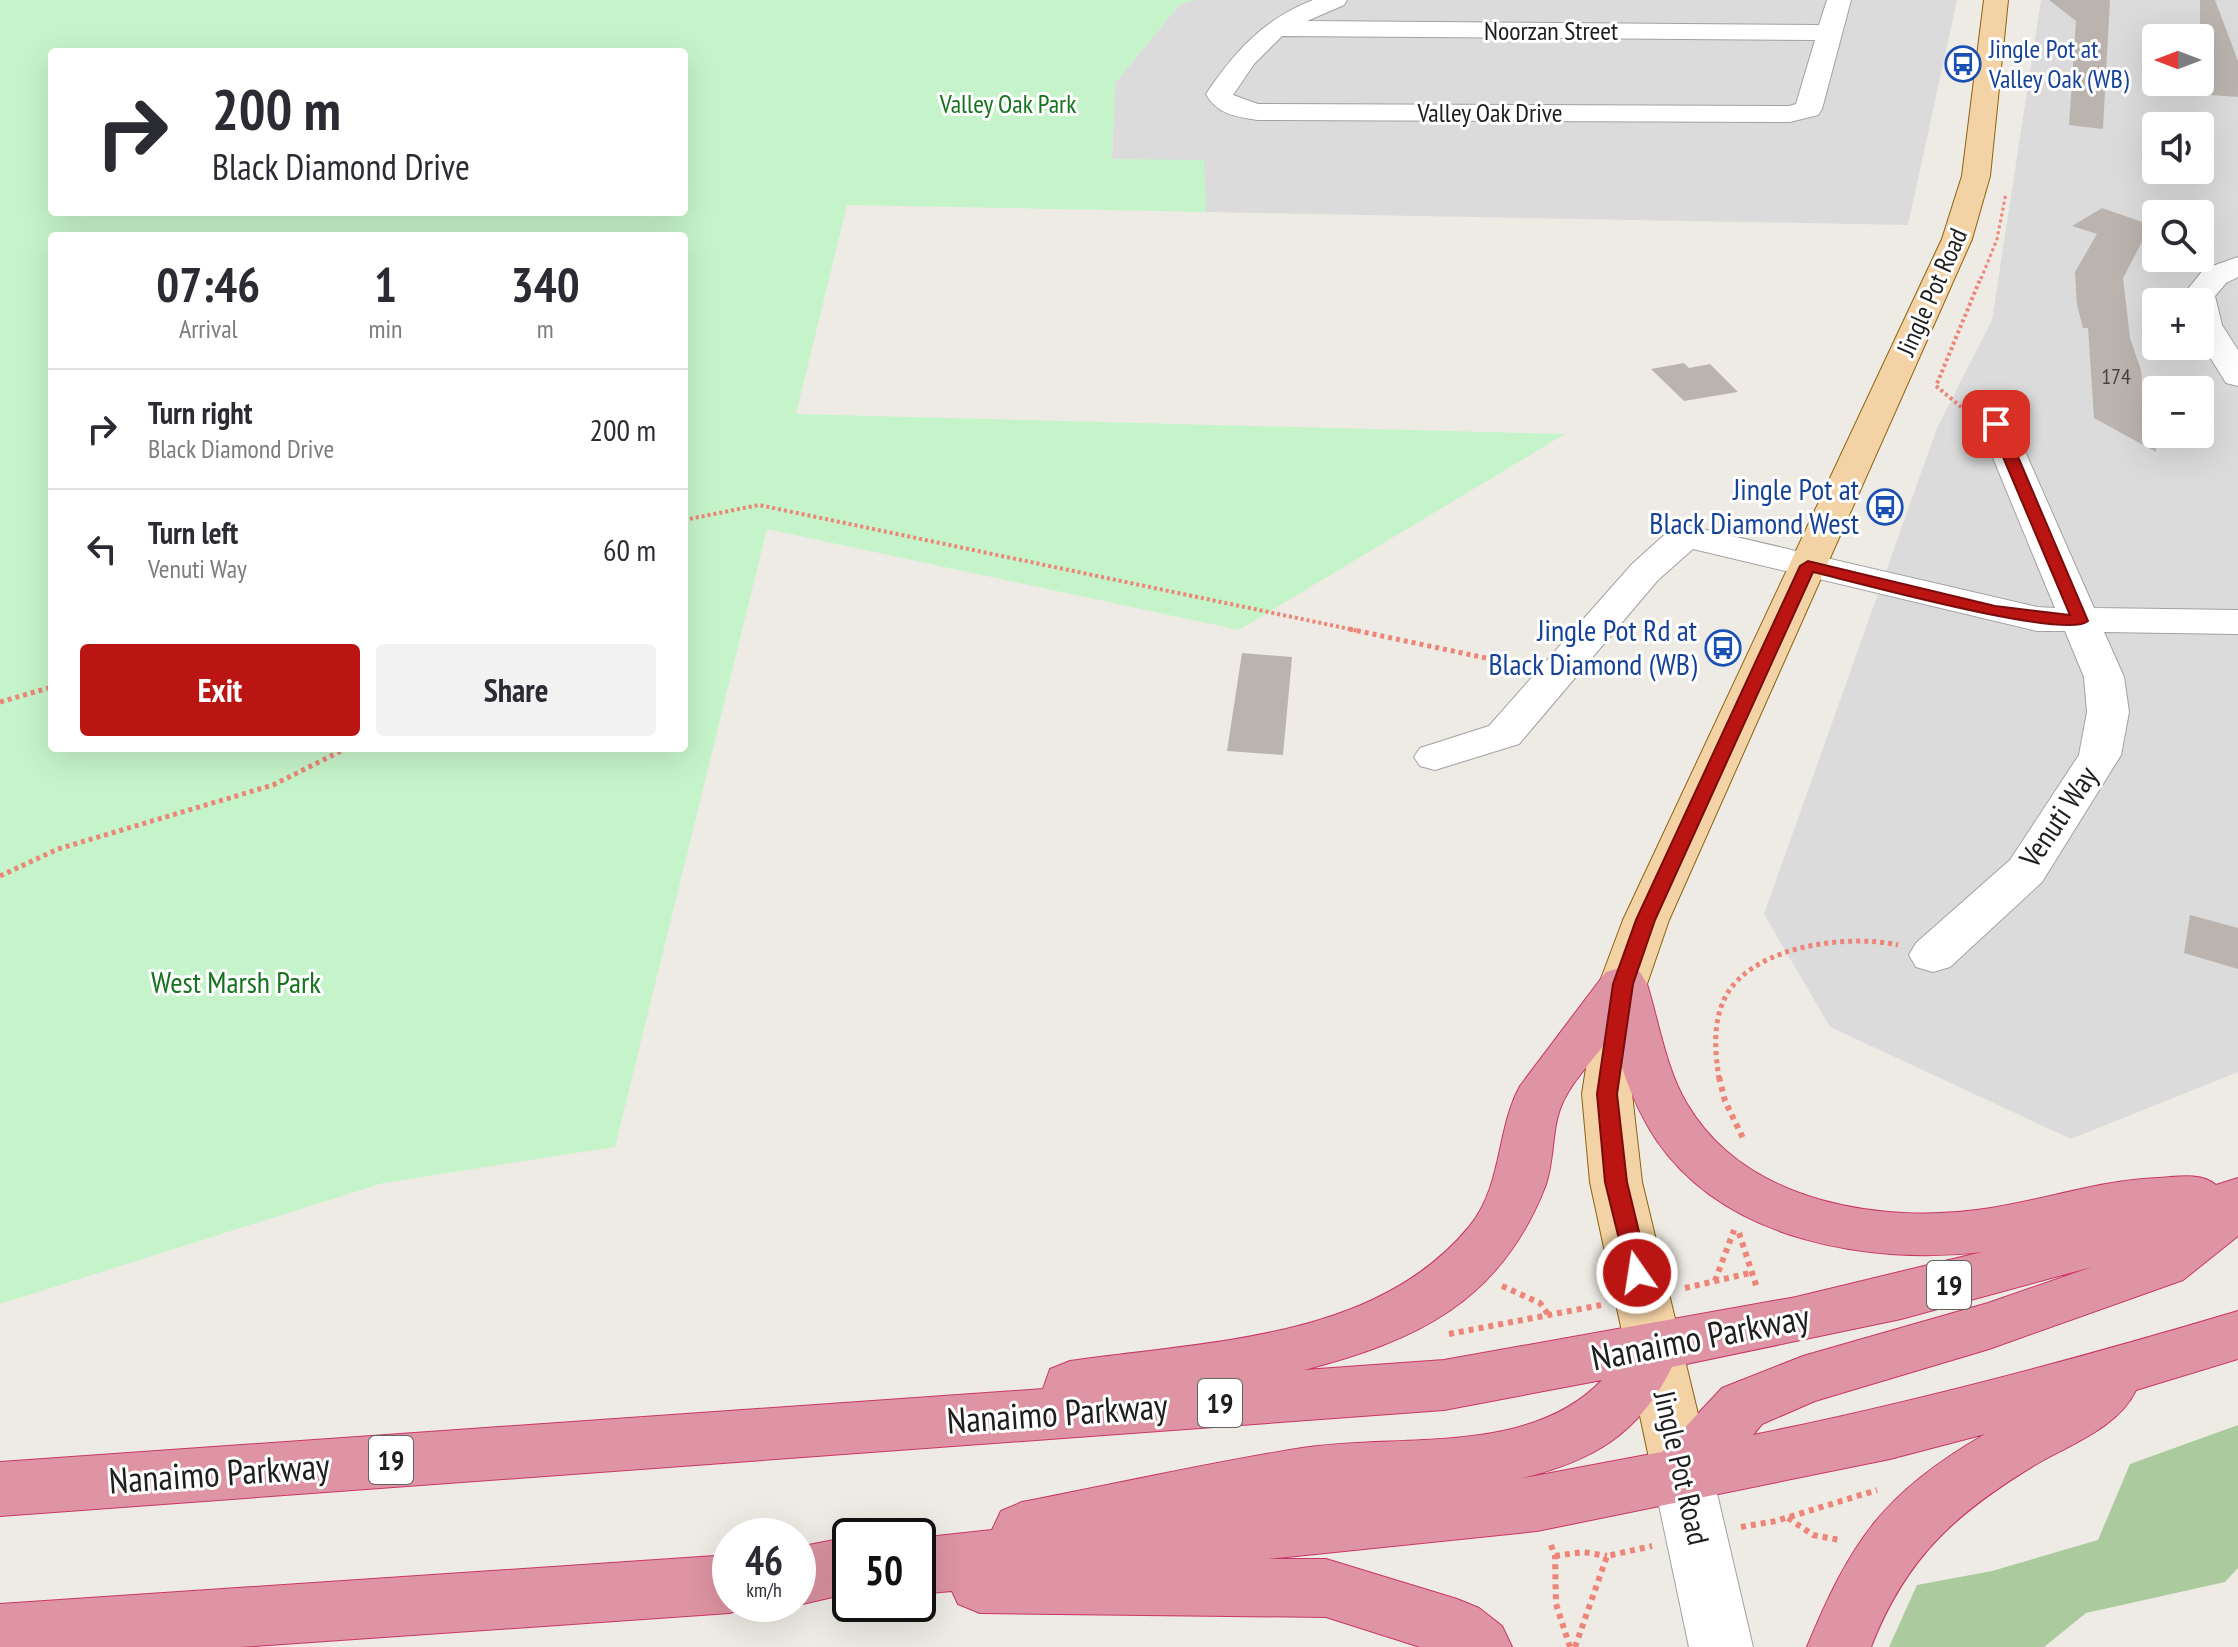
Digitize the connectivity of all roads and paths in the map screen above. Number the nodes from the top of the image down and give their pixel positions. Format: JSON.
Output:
{"nodes":[{"id":1,"x":1335,"y":0,"type":"edge"},
{"id":2,"x":1839,"y":0,"type":"edge"},
{"id":3,"x":1996,"y":0,"type":"edge"},
{"id":4,"x":1271,"y":28,"type":"junction"},
{"id":5,"x":1830,"y":33,"type":"junction"},
{"id":6,"x":2238,"y":266,"type":"edge"},
{"id":7,"x":2238,"y":376,"type":"edge"},
{"id":8,"x":1996,"y":424,"type":"dead end"},
{"id":9,"x":688,"y":519,"type":"edge"},
{"id":10,"x":1808,"y":566,"type":"junction"},
{"id":11,"x":2080,"y":621,"type":"junction"},
{"id":12,"x":2238,"y":622,"type":"edge"},
{"id":13,"x":1555,"y":673,"type":"junction"},
{"id":14,"x":48,"y":688,"type":"edge"},
{"id":15,"x":0,"y":702,"type":"edge"},
{"id":16,"x":339,"y":752,"type":"edge"},
{"id":17,"x":1435,"y":757,"type":"dead end"},
{"id":18,"x":0,"y":876,"type":"edge"},
{"id":19,"x":1933,"y":955,"type":"joint"},
{"id":20,"x":1623,"y":984,"type":"junction"},
{"id":21,"x":1745,"y":1141,"type":"dead end"},
{"id":22,"x":2238,"y":1197,"type":"edge"},
{"id":23,"x":2238,"y":1206,"type":"edge"},
{"id":24,"x":1750,"y":1273,"type":"junction"},
{"id":25,"x":1757,"y":1288,"type":"dead end"},
{"id":26,"x":1565,"y":1312,"type":"dead end"},
{"id":27,"x":1442,"y":1335,"type":"dead end"},
{"id":28,"x":2238,"y":1335,"type":"edge"},
{"id":29,"x":1654,"y":1346,"type":"junction"},
{"id":30,"x":2131,"y":1368,"type":"junction"},
{"id":31,"x":782,"y":1430,"type":"junction"},
{"id":32,"x":1682,"y":1472,"type":"junction"},
{"id":33,"x":1892,"y":1486,"type":"dead end"},
{"id":34,"x":0,"y":1489,"type":"edge"},
{"id":35,"x":1787,"y":1517,"type":"junction"},
{"id":36,"x":1776,"y":1521,"type":"dead end"},
{"id":37,"x":1849,"y":1542,"type":"dead end"},
{"id":38,"x":936,"y":1547,"type":"edge"},
{"id":39,"x":1616,"y":1554,"type":"dead end"},
{"id":40,"x":1607,"y":1556,"type":"junction"},
{"id":41,"x":936,"y":1564,"type":"edge"},
{"id":42,"x":936,"y":1583,"type":"edge"},
{"id":43,"x":712,"y":1585,"type":"edge"},
{"id":44,"x":0,"y":1634,"type":"edge"},
{"id":45,"x":1480,"y":1647,"type":"edge"},
{"id":46,"x":1572,"y":1647,"type":"edge"},
{"id":47,"x":1721,"y":1647,"type":"edge"},
{"id":48,"x":1839,"y":1647,"type":"edge"}],
"edges":[{"from":1,"to":4,"type":"street","name":"Valley Oak Drive"},
{"from":2,"to":5,"type":"street","name":"Valley Oak Drive"},
{"from":3,"to":10,"type":"main road","name":"Jingle Pot Road"},
{"from":4,"to":5,"type":"street","name":"Noorzan Street"},
{"from":4,"to":5,"type":"street","name":"Valley Oak Drive"},
{"from":6,"to":7,"type":"street"},
{"from":8,"to":11,"type":"street","name":"Venuti Way"},
{"from":9,"to":13,"type":"path"},
{"from":10,"to":11,"type":"street"},
{"from":10,"to":13,"type":"street"},
{"from":10,"to":20,"type":"main road","name":"Jingle Pot Road"},
{"from":11,"to":12,"type":"street"},
{"from":11,"to":19,"type":"street","name":"Venuti Way"},
{"from":13,"to":17,"type":"street"},
{"from":14,"to":15,"type":"path"},
{"from":16,"to":18,"type":"path"},
{"from":19,"to":21,"type":"path"},
{"from":20,"to":22,"type":"highway"},
{"from":20,"to":29,"type":"main road","name":"Jingle Pot Road"},
{"from":20,"to":31,"type":"highway"},
{"from":22,"to":29,"type":"highway","name":"Nanaimo Parkway","number":"19"},
{"from":23,"to":32,"type":"highway"},
{"from":24,"to":24,"type":"path"},
{"from":24,"to":25,"type":"path"},
{"from":26,"to":27,"type":"path"},
{"from":28,"to":30,"type":"highway"},
{"from":29,"to":31,"type":"highway","name":"Nanaimo Parkway","number":"19"},
{"from":29,"to":32,"type":"main road","name":"Jingle Pot Road"},
{"from":29,"to":38,"type":"highway"},
{"from":30,"to":32,"type":"highway"},
{"from":30,"to":48,"type":"highway"},
{"from":31,"to":34,"type":"highway","name":"Nanaimo Parkway","number":"19"},
{"from":32,"to":41,"type":"highway"},
{"from":32,"to":47,"type":"street","name":"Jingle Pot Road"},
{"from":33,"to":35,"type":"path"},
{"from":35,"to":36,"type":"path"},
{"from":35,"to":37,"type":"path"},
{"from":39,"to":40,"type":"path"},
{"from":40,"to":46,"type":"path"},
{"from":40,"to":46,"type":"path"},
{"from":42,"to":45,"type":"highway"},
{"from":43,"to":44,"type":"highway"}]}
